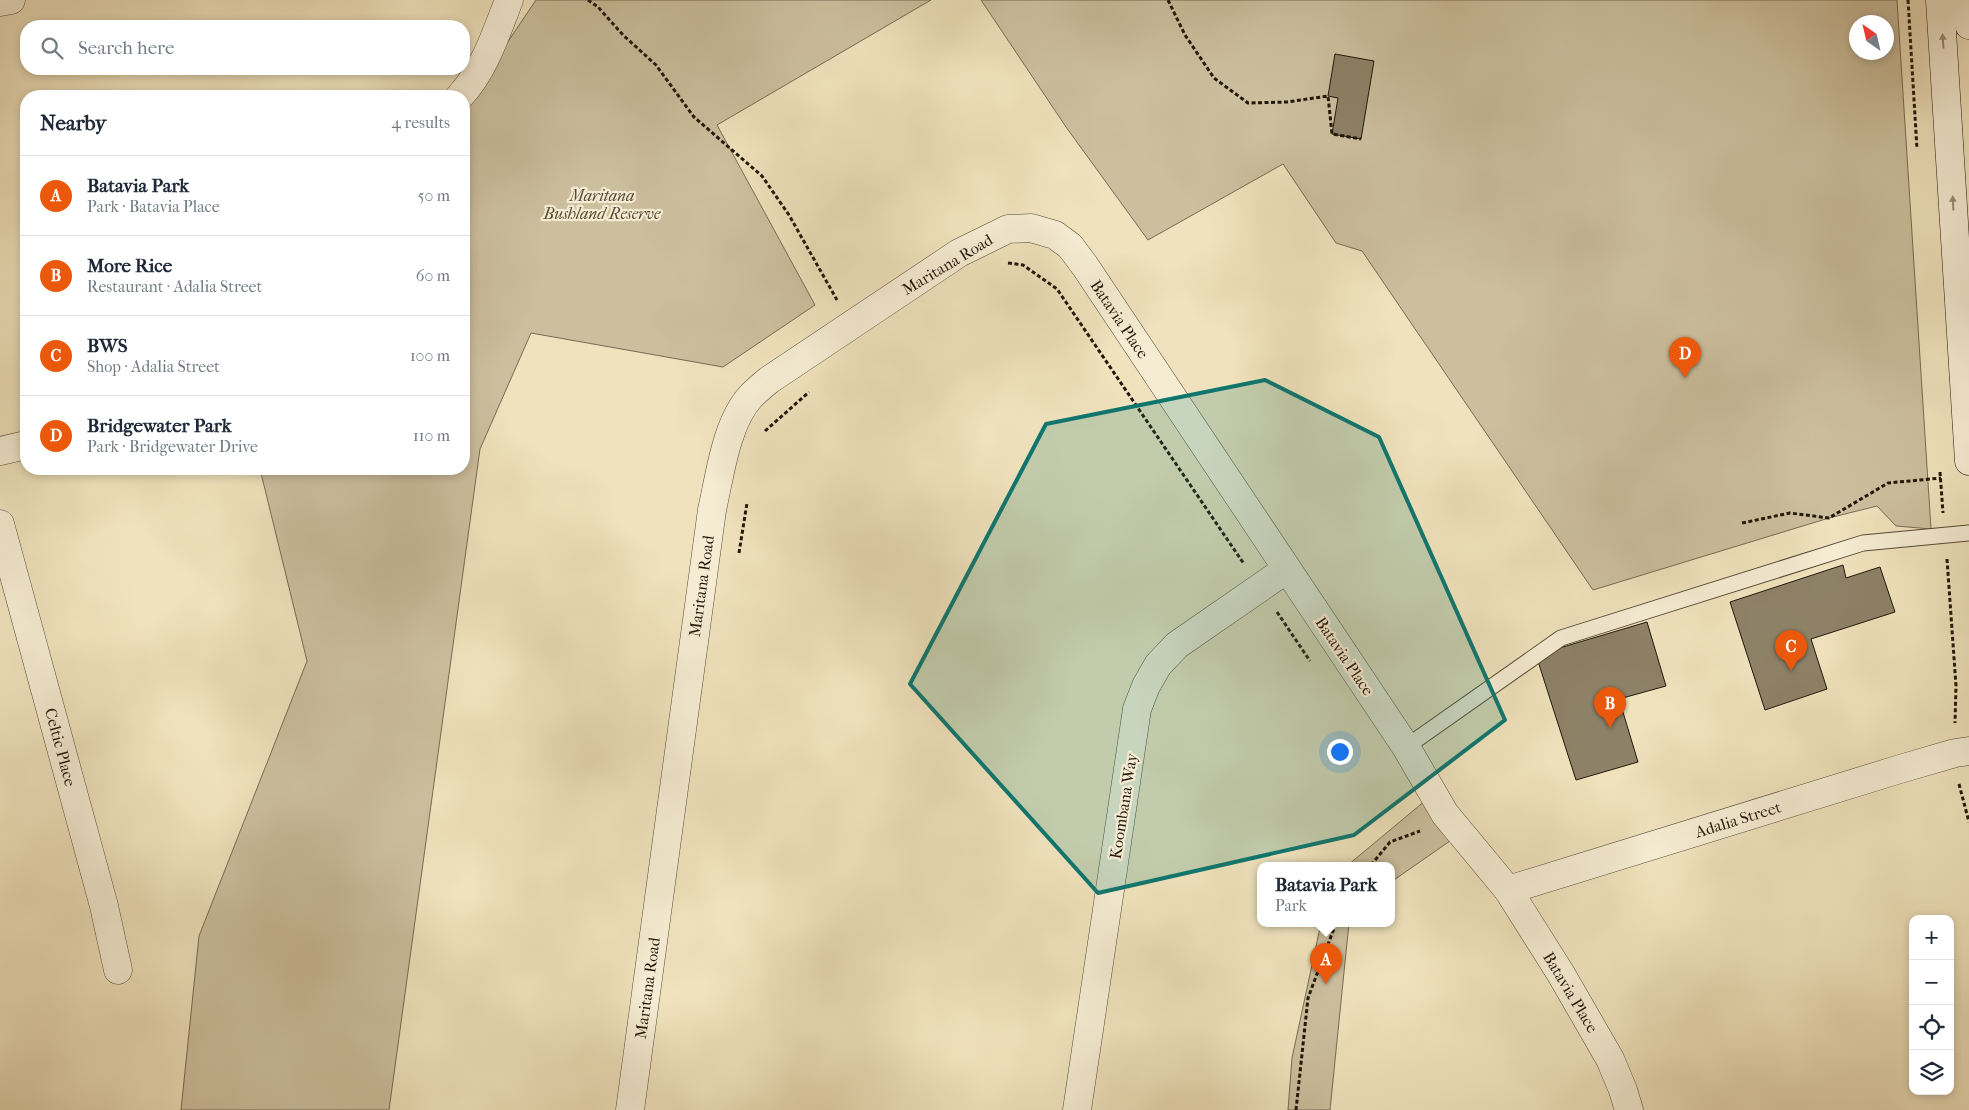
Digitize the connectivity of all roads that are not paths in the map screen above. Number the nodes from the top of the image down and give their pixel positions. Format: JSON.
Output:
{"nodes":[{"id":1,"x":11,"y":0,"type":"edge"},
{"id":2,"x":509,"y":0,"type":"edge"},
{"id":3,"x":1940,"y":0,"type":"edge"},
{"id":4,"x":1967,"y":0,"type":"edge"},
{"id":5,"x":0,"y":2,"type":"edge"},
{"id":6,"x":1969,"y":25,"type":"edge"},
{"id":7,"x":466,"y":90,"type":"edge"},
{"id":8,"x":1031,"y":228,"type":"joint"},
{"id":9,"x":20,"y":446,"type":"edge"},
{"id":10,"x":0,"y":451,"type":"edge"},
{"id":11,"x":1969,"y":461,"type":"edge"},
{"id":12,"x":0,"y":524,"type":"edge"},
{"id":13,"x":1969,"y":532,"type":"edge"},
{"id":14,"x":1286,"y":568,"type":"junction"},
{"id":15,"x":1406,"y":747,"type":"junction"},
{"id":16,"x":1969,"y":751,"type":"edge"},
{"id":17,"x":1508,"y":890,"type":"junction"},
{"id":18,"x":118,"y":970,"type":"dead end"},
{"id":19,"x":630,"y":1110,"type":"edge"},
{"id":20,"x":1076,"y":1110,"type":"edge"},
{"id":21,"x":1629,"y":1110,"type":"edge"}],
"edges":[{"from":1,"to":5,"type":"street"},
{"from":2,"to":7,"type":"street"},
{"from":11,"to":3,"type":"street","one_way":true},
{"from":4,"to":6,"type":"street"},
{"from":8,"to":14,"type":"street","name":"Batavia Place"},
{"from":8,"to":19,"type":"street","name":"Maritana Road"},
{"from":9,"to":10,"type":"street"},
{"from":12,"to":18,"type":"street","name":"Celtic Place"},
{"from":13,"to":15,"type":"lane"},
{"from":14,"to":15,"type":"street","name":"Batavia Place"},
{"from":14,"to":20,"type":"street","name":"Koombana Way"},
{"from":15,"to":17,"type":"street","name":"Batavia Place"},
{"from":16,"to":17,"type":"street","name":"Adalia Street"},
{"from":17,"to":21,"type":"street","name":"Batavia Place"}]}
